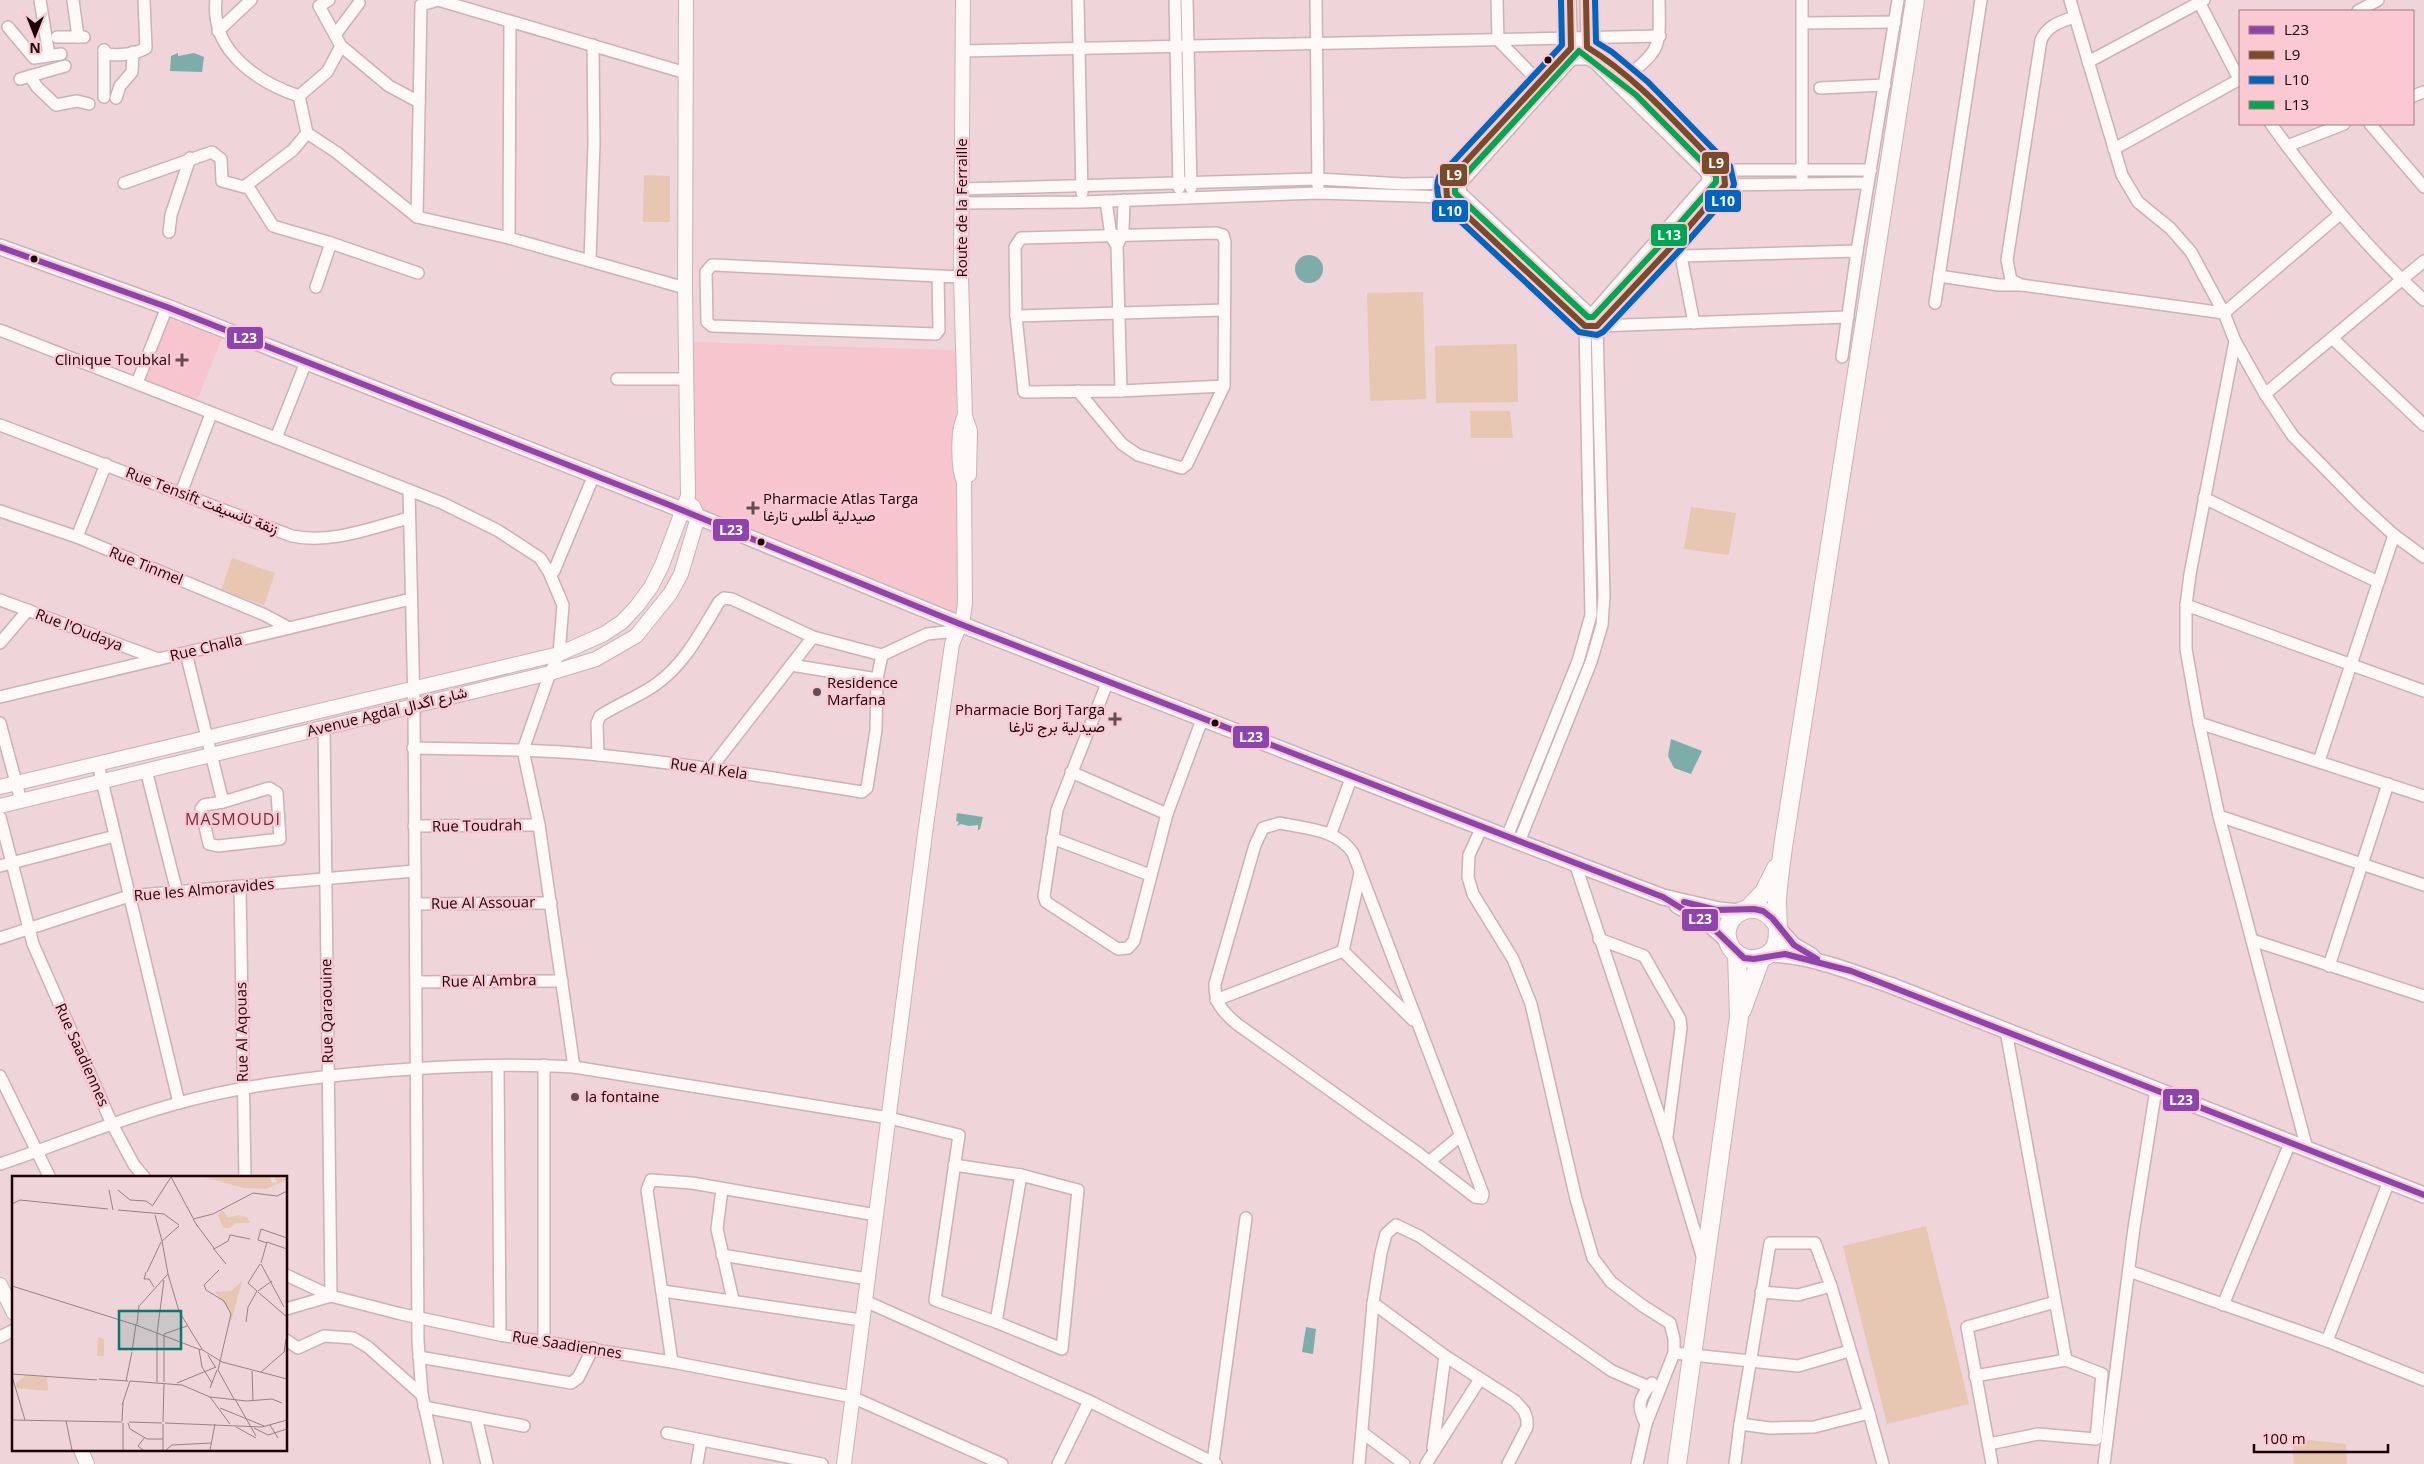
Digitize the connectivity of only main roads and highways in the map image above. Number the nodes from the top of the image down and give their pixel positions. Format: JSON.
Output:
{"nodes":[{"id":1,"x":1914,"y":0,"type":"edge"},
{"id":2,"x":0,"y":247,"type":"edge"},
{"id":3,"x":1784,"y":847,"type":"junction"},
{"id":4,"x":1663,"y":897,"type":"junction"},
{"id":5,"x":1744,"y":910,"type":"junction"},
{"id":6,"x":1777,"y":925,"type":"junction"},
{"id":7,"x":1733,"y":948,"type":"junction"},
{"id":8,"x":1765,"y":956,"type":"junction"},
{"id":9,"x":1822,"y":962,"type":"junction"},
{"id":10,"x":1739,"y":1017,"type":"junction"},
{"id":11,"x":2424,"y":1194,"type":"edge"},
{"id":12,"x":1677,"y":1464,"type":"edge"}],
"edges":[{"from":1,"to":3,"type":"main road"},
{"from":2,"to":4,"type":"main road"},
{"from":3,"to":5,"type":"main road"},
{"from":3,"to":6,"type":"main road"},
{"from":4,"to":5,"type":"main road"},
{"from":4,"to":7,"type":"main road"},
{"from":5,"to":6,"type":"main road"},
{"from":5,"to":7,"type":"main road"},
{"from":6,"to":8,"type":"main road"},
{"from":6,"to":9,"type":"main road"},
{"from":7,"to":8,"type":"main road"},
{"from":7,"to":10,"type":"main road"},
{"from":8,"to":9,"type":"main road"},
{"from":8,"to":10,"type":"main road"},
{"from":9,"to":11,"type":"main road"},
{"from":10,"to":12,"type":"main road"}]}
